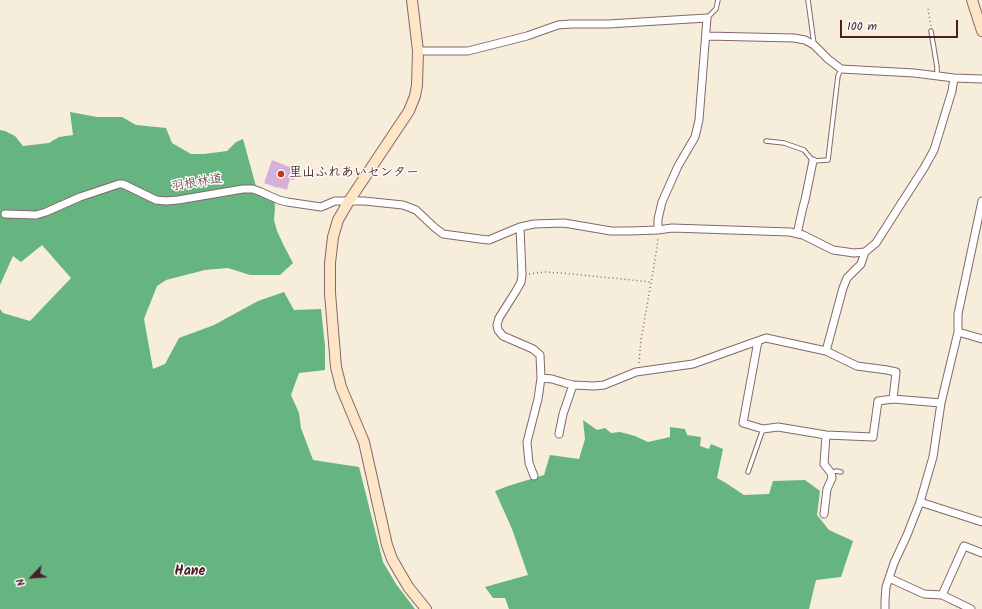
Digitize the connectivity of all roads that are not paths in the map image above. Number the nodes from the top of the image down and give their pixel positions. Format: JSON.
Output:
{"nodes":[{"id":1,"x":412,"y":0,"type":"edge"},
{"id":2,"x":718,"y":0,"type":"edge"},
{"id":3,"x":808,"y":0,"type":"edge"},
{"id":4,"x":972,"y":0,"type":"edge"},
{"id":5,"x":707,"y":18,"type":"junction"},
{"id":6,"x":981,"y":26,"type":"edge"},
{"id":7,"x":931,"y":31,"type":"road end"},
{"id":8,"x":706,"y":36,"type":"junction"},
{"id":9,"x":814,"y":45,"type":"junction"},
{"id":10,"x":418,"y":51,"type":"junction"},
{"id":11,"x":841,"y":69,"type":"junction"},
{"id":12,"x":937,"y":76,"type":"junction"},
{"id":13,"x":954,"y":78,"type":"junction"},
{"id":14,"x":982,"y":79,"type":"edge"},
{"id":15,"x":766,"y":141,"type":"dead end"},
{"id":16,"x":812,"y":161,"type":"junction"},
{"id":17,"x":982,"y":200,"type":"edge"},
{"id":18,"x":349,"y":201,"type":"junction"},
{"id":19,"x":5,"y":214,"type":"dead end"},
{"id":20,"x":520,"y":227,"type":"junction"},
{"id":21,"x":658,"y":230,"type":"junction"},
{"id":22,"x":797,"y":234,"type":"junction"},
{"id":23,"x":865,"y":252,"type":"junction"},
{"id":24,"x":958,"y":332,"type":"junction"},
{"id":25,"x":982,"y":339,"type":"edge"},
{"id":26,"x":758,"y":341,"type":"junction"},
{"id":27,"x":826,"y":351,"type":"junction"},
{"id":28,"x":541,"y":378,"type":"junction"},
{"id":29,"x":573,"y":384,"type":"junction"},
{"id":30,"x":892,"y":399,"type":"junction"},
{"id":31,"x":941,"y":404,"type":"junction"},
{"id":32,"x":763,"y":430,"type":"junction"},
{"id":33,"x":559,"y":434,"type":"dead end"},
{"id":34,"x":826,"y":435,"type":"junction"},
{"id":35,"x":748,"y":472,"type":"dead end"},
{"id":36,"x":841,"y":472,"type":"dead end"},
{"id":37,"x":831,"y":473,"type":"junction"},
{"id":38,"x":534,"y":476,"type":"dead end"},
{"id":39,"x":920,"y":502,"type":"junction"},
{"id":40,"x":824,"y":514,"type":"dead end"},
{"id":41,"x":982,"y":522,"type":"edge"},
{"id":42,"x":982,"y":553,"type":"edge"},
{"id":43,"x":889,"y":578,"type":"junction"},
{"id":44,"x":942,"y":595,"type":"junction"},
{"id":45,"x":968,"y":608,"type":"edge"},
{"id":46,"x":426,"y":609,"type":"edge"},
{"id":47,"x":885,"y":609,"type":"edge"}],
"edges":[{"from":1,"to":10,"type":"street"},
{"from":2,"to":5,"type":"lane"},
{"from":3,"to":9,"type":"lane"},
{"from":4,"to":6,"type":"street"},
{"from":5,"to":8,"type":"street"},
{"from":5,"to":10,"type":"street"},
{"from":7,"to":12,"type":"lane"},
{"from":8,"to":9,"type":"street"},
{"from":8,"to":21,"type":"street"},
{"from":9,"to":11,"type":"street"},
{"from":10,"to":18,"type":"street"},
{"from":11,"to":12,"type":"street"},
{"from":11,"to":16,"type":"lane"},
{"from":12,"to":13,"type":"street"},
{"from":13,"to":14,"type":"street"},
{"from":13,"to":23,"type":"street"},
{"from":15,"to":16,"type":"lane"},
{"from":16,"to":22,"type":"street"},
{"from":17,"to":24,"type":"street"},
{"from":18,"to":19,"type":"street","name":"羽根林道"},
{"from":18,"to":20,"type":"street","name":"羽根林道"},
{"from":18,"to":46,"type":"street"},
{"from":20,"to":21,"type":"street","name":"羽根林道"},
{"from":20,"to":28,"type":"street"},
{"from":21,"to":22,"type":"street","name":"羽根林道"},
{"from":22,"to":23,"type":"street","name":"羽根林道"},
{"from":23,"to":27,"type":"street"},
{"from":24,"to":25,"type":"street"},
{"from":24,"to":31,"type":"street"},
{"from":26,"to":27,"type":"street"},
{"from":26,"to":29,"type":"street"},
{"from":26,"to":32,"type":"street"},
{"from":27,"to":30,"type":"street"},
{"from":28,"to":29,"type":"street"},
{"from":28,"to":38,"type":"street"},
{"from":29,"to":33,"type":"street"},
{"from":30,"to":31,"type":"street"},
{"from":30,"to":34,"type":"street"},
{"from":31,"to":39,"type":"street"},
{"from":32,"to":34,"type":"street"},
{"from":32,"to":35,"type":"lane"},
{"from":34,"to":37,"type":"street"},
{"from":36,"to":37,"type":"lane"},
{"from":37,"to":40,"type":"street"},
{"from":39,"to":41,"type":"street"},
{"from":39,"to":43,"type":"street"},
{"from":42,"to":44,"type":"street"},
{"from":43,"to":44,"type":"street"},
{"from":43,"to":47,"type":"street"},
{"from":44,"to":45,"type":"street"}]}
